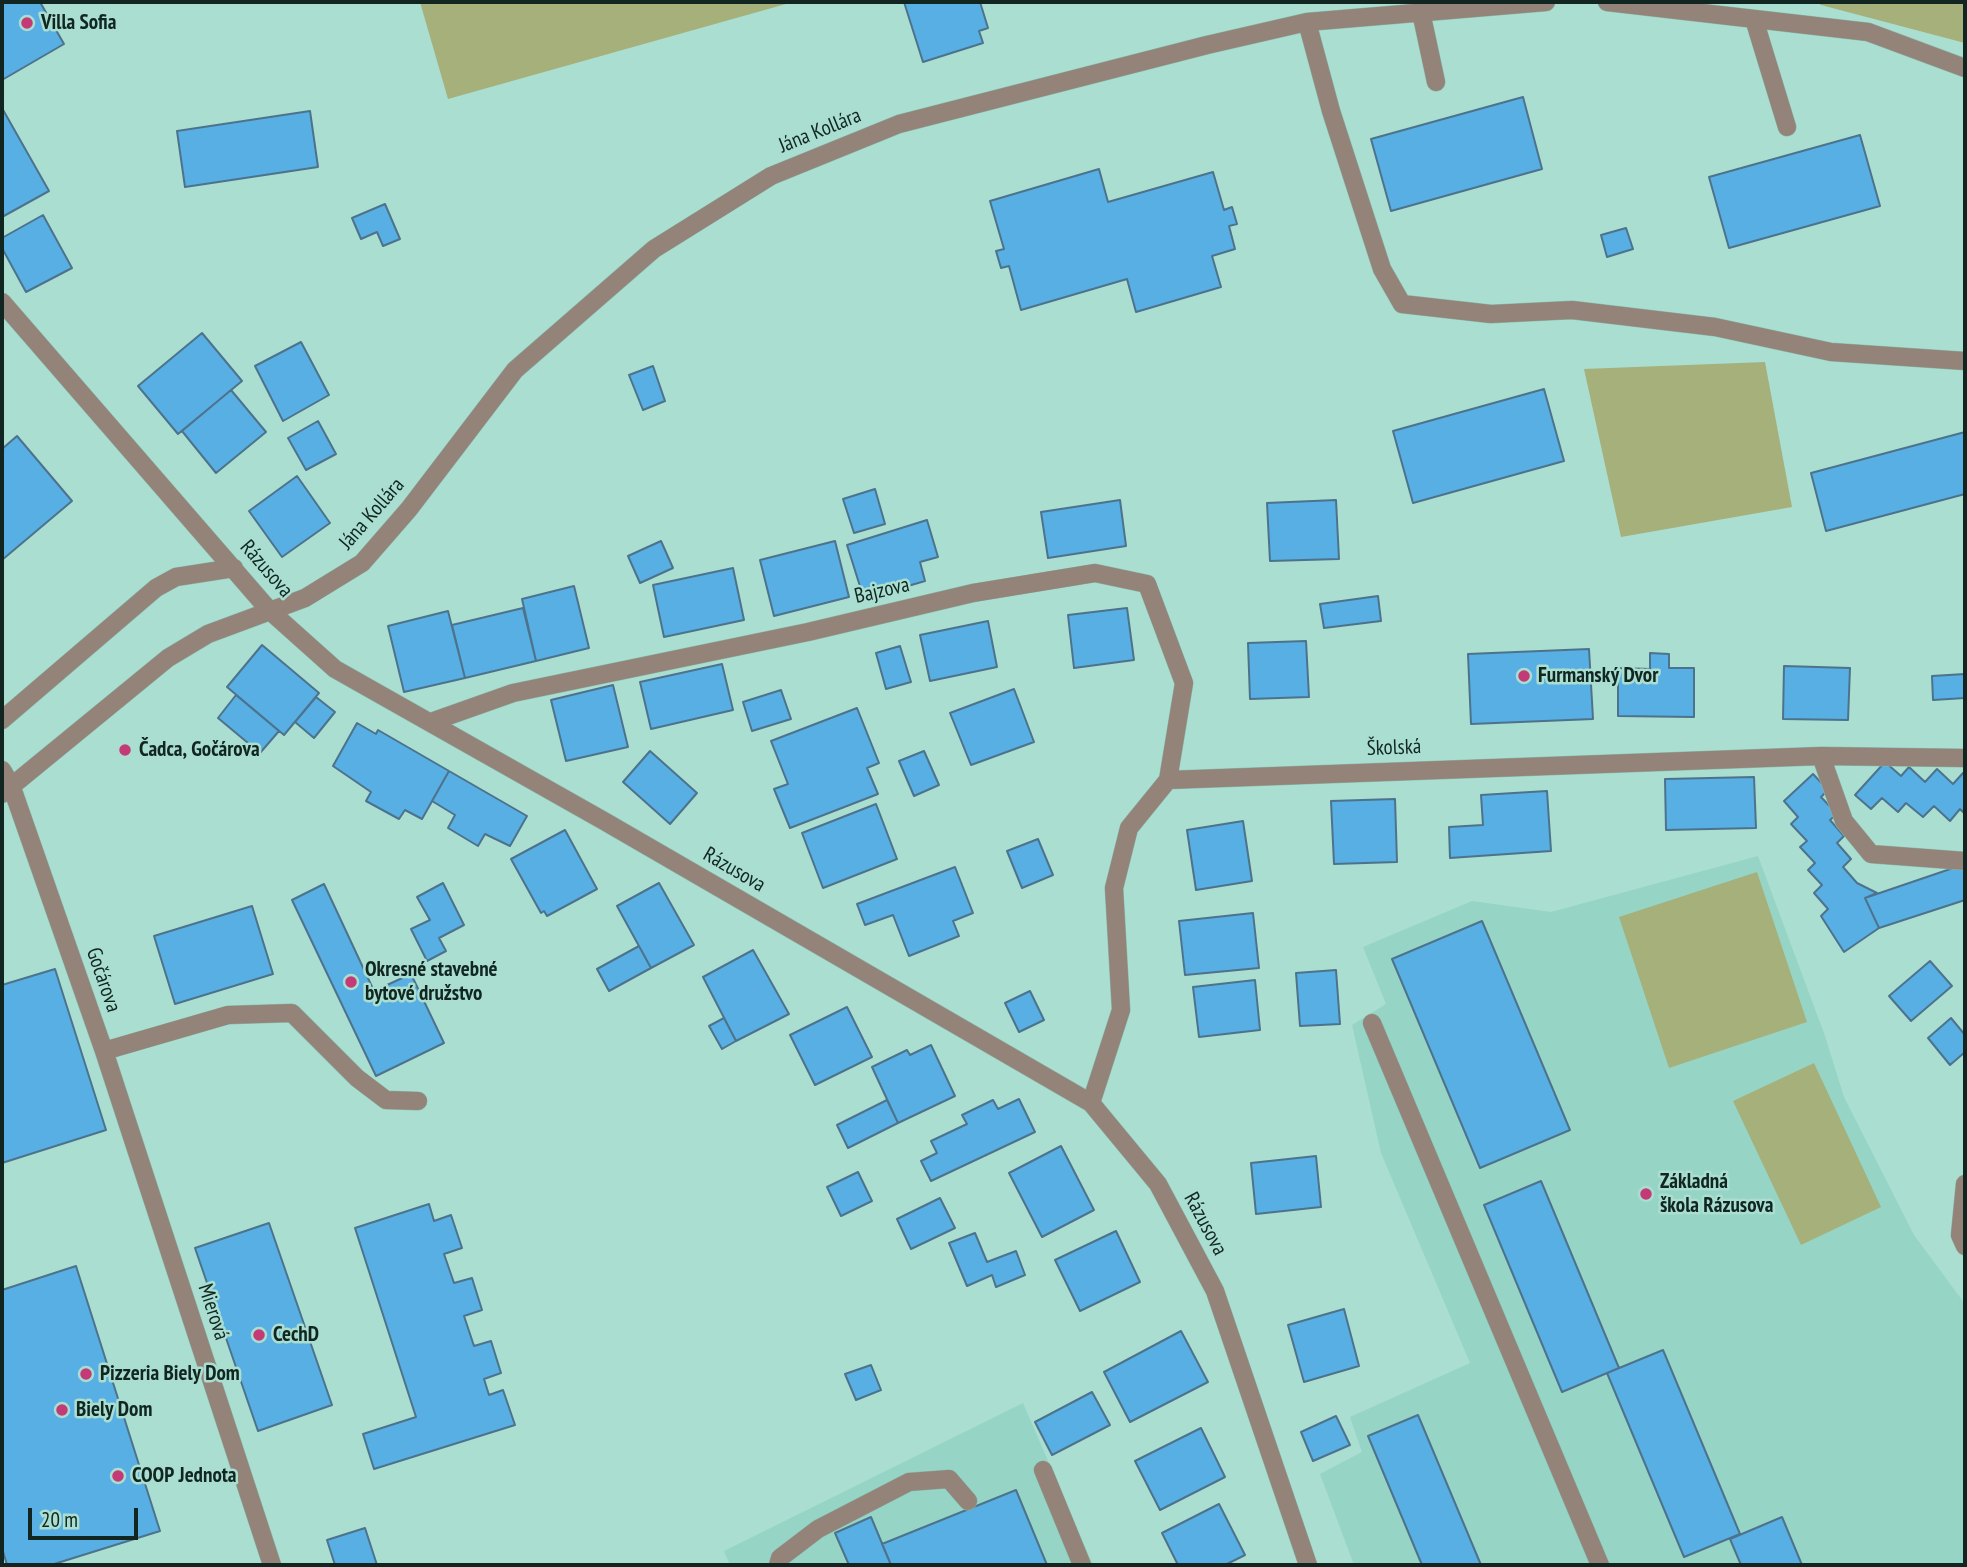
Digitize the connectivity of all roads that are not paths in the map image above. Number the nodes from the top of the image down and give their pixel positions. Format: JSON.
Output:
{"nodes":[{"id":1,"x":1546,"y":2,"type":"edge"},
{"id":2,"x":1607,"y":2,"type":"edge"},
{"id":3,"x":1421,"y":12,"type":"junction"},
{"id":4,"x":1754,"y":19,"type":"junction"},
{"id":5,"x":1307,"y":22,"type":"junction"},
{"id":6,"x":1965,"y":68,"type":"edge"},
{"id":7,"x":1436,"y":82,"type":"dead end"},
{"id":8,"x":1787,"y":127,"type":"dead end"},
{"id":9,"x":2,"y":302,"type":"edge"},
{"id":10,"x":1965,"y":361,"type":"edge"},
{"id":11,"x":234,"y":568,"type":"junction"},
{"id":12,"x":269,"y":610,"type":"junction"},
{"id":13,"x":2,"y":720,"type":"edge"},
{"id":14,"x":431,"y":722,"type":"junction"},
{"id":15,"x":1822,"y":756,"type":"junction"},
{"id":16,"x":1965,"y":758,"type":"edge"},
{"id":17,"x":1168,"y":780,"type":"junction"},
{"id":18,"x":5,"y":783,"type":"edge"},
{"id":19,"x":1965,"y":860,"type":"edge"},
{"id":20,"x":1372,"y":1023,"type":"dead end"},
{"id":21,"x":104,"y":1051,"type":"junction"},
{"id":22,"x":418,"y":1101,"type":"dead end"},
{"id":23,"x":1091,"y":1103,"type":"junction"},
{"id":24,"x":1965,"y":1184,"type":"edge"},
{"id":25,"x":150,"y":1192,"type":"joint"},
{"id":26,"x":1965,"y":1245,"type":"edge"},
{"id":27,"x":1044,"y":1470,"type":"dead end"},
{"id":28,"x":968,"y":1500,"type":"dead end"},
{"id":29,"x":272,"y":1565,"type":"edge"},
{"id":30,"x":778,"y":1565,"type":"edge"},
{"id":31,"x":1082,"y":1565,"type":"edge"},
{"id":32,"x":1308,"y":1565,"type":"edge"},
{"id":33,"x":1600,"y":1565,"type":"edge"}],
"edges":[{"from":1,"to":3,"type":"street","name":"Jána Kollára"},
{"from":2,"to":4,"type":"street"},
{"from":3,"to":5,"type":"street","name":"Jána Kollára"},
{"from":3,"to":7,"type":"street"},
{"from":4,"to":6,"type":"street"},
{"from":4,"to":8,"type":"street"},
{"from":5,"to":10,"type":"street"},
{"from":5,"to":12,"type":"street","name":"Jána Kollára"},
{"from":9,"to":11,"type":"street","name":"Rázusova"},
{"from":11,"to":12,"type":"street","name":"Rázusova"},
{"from":11,"to":13,"type":"street"},
{"from":12,"to":14,"type":"street","name":"Rázusova"},
{"from":12,"to":18,"type":"street","name":"Jána Kollára"},
{"from":14,"to":17,"type":"street","name":"Bajzova"},
{"from":14,"to":23,"type":"street","name":"Rázusova"},
{"from":15,"to":16,"type":"street","name":"Školská"},
{"from":15,"to":17,"type":"street","name":"Školská"},
{"from":15,"to":19,"type":"street"},
{"from":17,"to":23,"type":"street"},
{"from":18,"to":21,"type":"street","name":"Gočárova"},
{"from":20,"to":33,"type":"street"},
{"from":21,"to":22,"type":"street"},
{"from":21,"to":25,"type":"street","name":"Gočárova"},
{"from":23,"to":32,"type":"street","name":"Rázusova"},
{"from":24,"to":26,"type":"street"},
{"from":25,"to":29,"type":"street","name":"Mierová"},
{"from":27,"to":31,"type":"street"},
{"from":28,"to":30,"type":"street"}]}
